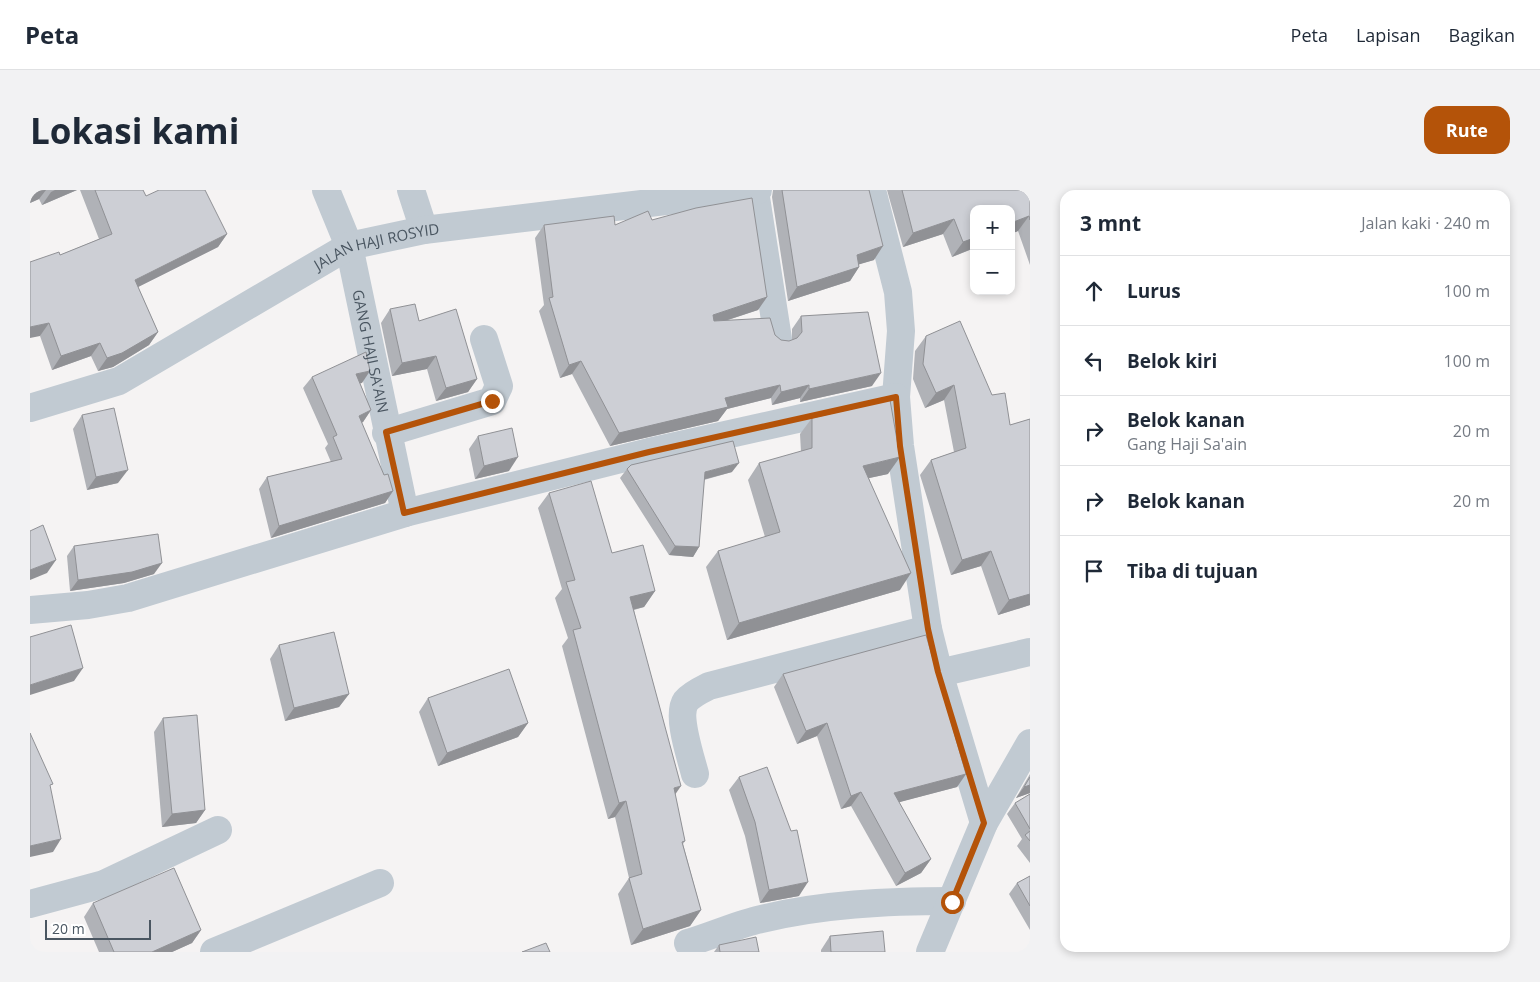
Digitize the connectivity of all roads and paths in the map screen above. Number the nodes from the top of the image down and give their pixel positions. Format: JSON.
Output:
{"nodes":[{"id":1,"x":326,"y":190,"type":"edge"},
{"id":2,"x":411,"y":190,"type":"edge"},
{"id":3,"x":756,"y":190,"type":"edge"},
{"id":4,"x":872,"y":190,"type":"edge"},
{"id":5,"x":424,"y":230,"type":"junction"},
{"id":6,"x":349,"y":246,"type":"junction"},
{"id":7,"x":484,"y":339,"type":"dead end"},
{"id":8,"x":778,"y":339,"type":"edge"},
{"id":9,"x":896,"y":397,"type":"junction"},
{"id":10,"x":30,"y":408,"type":"edge"},
{"id":11,"x":386,"y":432,"type":"junction"},
{"id":12,"x":404,"y":513,"type":"junction"},
{"id":13,"x":30,"y":610,"type":"edge"},
{"id":14,"x":928,"y":629,"type":"junction"},
{"id":15,"x":1030,"y":652,"type":"edge"},
{"id":16,"x":938,"y":672,"type":"junction"},
{"id":17,"x":1030,"y":743,"type":"edge"},
{"id":18,"x":695,"y":774,"type":"dead end"},
{"id":19,"x":984,"y":823,"type":"junction"},
{"id":20,"x":218,"y":830,"type":"dead end"},
{"id":21,"x":380,"y":883,"type":"dead end"},
{"id":22,"x":952,"y":902,"type":"junction"},
{"id":23,"x":30,"y":904,"type":"edge"},
{"id":24,"x":688,"y":943,"type":"dead end"},
{"id":25,"x":214,"y":952,"type":"edge"},
{"id":26,"x":930,"y":952,"type":"edge"}],
"edges":[{"from":1,"to":6,"type":"street","name":"GANG HAJI SA'AIN"},
{"from":2,"to":5,"type":"street"},
{"from":3,"to":5,"type":"street","name":"JALAN HAJI ROSYID"},
{"from":3,"to":8,"type":"street"},
{"from":4,"to":9,"type":"street"},
{"from":5,"to":6,"type":"street","name":"JALAN HAJI ROSYID"},
{"from":6,"to":10,"type":"street","name":"JALAN HAJI ROSYID"},
{"from":6,"to":11,"type":"street","name":"GANG HAJI SA'AIN"},
{"from":7,"to":11,"type":"street"},
{"from":9,"to":12,"type":"street"},
{"from":9,"to":14,"type":"street"},
{"from":11,"to":12,"type":"street","name":"GANG HAJI SA'AIN"},
{"from":12,"to":13,"type":"street"},
{"from":14,"to":16,"type":"street"},
{"from":14,"to":18,"type":"street"},
{"from":15,"to":16,"type":"street"},
{"from":16,"to":19,"type":"street"},
{"from":17,"to":19,"type":"street"},
{"from":19,"to":22,"type":"street"},
{"from":20,"to":23,"type":"street"},
{"from":21,"to":25,"type":"street"},
{"from":22,"to":24,"type":"street"},
{"from":22,"to":26,"type":"street"}]}
